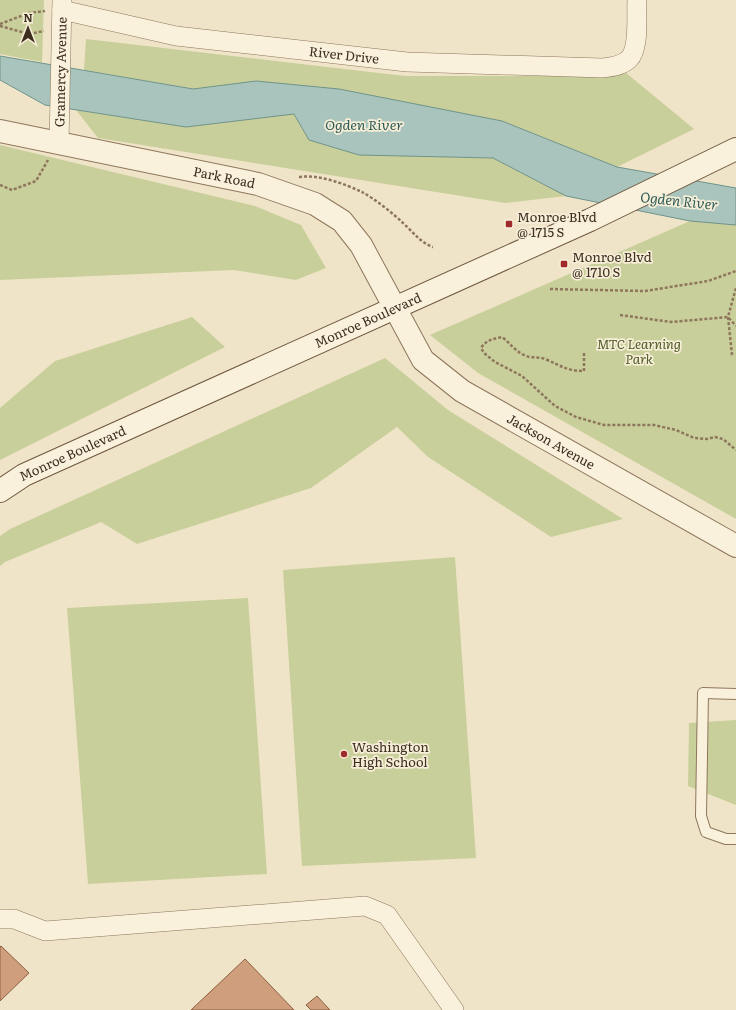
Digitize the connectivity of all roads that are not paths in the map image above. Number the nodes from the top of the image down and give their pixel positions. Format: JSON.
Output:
{"nodes":[{"id":1,"x":637,"y":0,"type":"edge"},
{"id":2,"x":62,"y":5,"type":"edge"},
{"id":3,"x":0,"y":131,"type":"edge"},
{"id":4,"x":59,"y":144,"type":"junction"},
{"id":5,"x":728,"y":153,"type":"edge"},
{"id":6,"x":394,"y":308,"type":"junction"},
{"id":7,"x":0,"y":491,"type":"edge"},
{"id":8,"x":736,"y":546,"type":"edge"},
{"id":9,"x":736,"y":694,"type":"edge"},
{"id":10,"x":736,"y":839,"type":"edge"},
{"id":11,"x":0,"y":919,"type":"edge"},
{"id":12,"x":454,"y":1010,"type":"edge"}],
"edges":[{"from":1,"to":2,"type":"street","name":"River Drive"},
{"from":2,"to":4,"type":"street","name":"Gramercy Avenue"},
{"from":3,"to":4,"type":"street","name":"Park Road"},
{"from":4,"to":6,"type":"street","name":"Park Road"},
{"from":5,"to":6,"type":"street","name":"Monroe Boulevard"},
{"from":6,"to":7,"type":"street","name":"Monroe Boulevard"},
{"from":6,"to":8,"type":"street","name":"Jackson Avenue"},
{"from":9,"to":10,"type":"lane"},
{"from":11,"to":12,"type":"street"}]}
